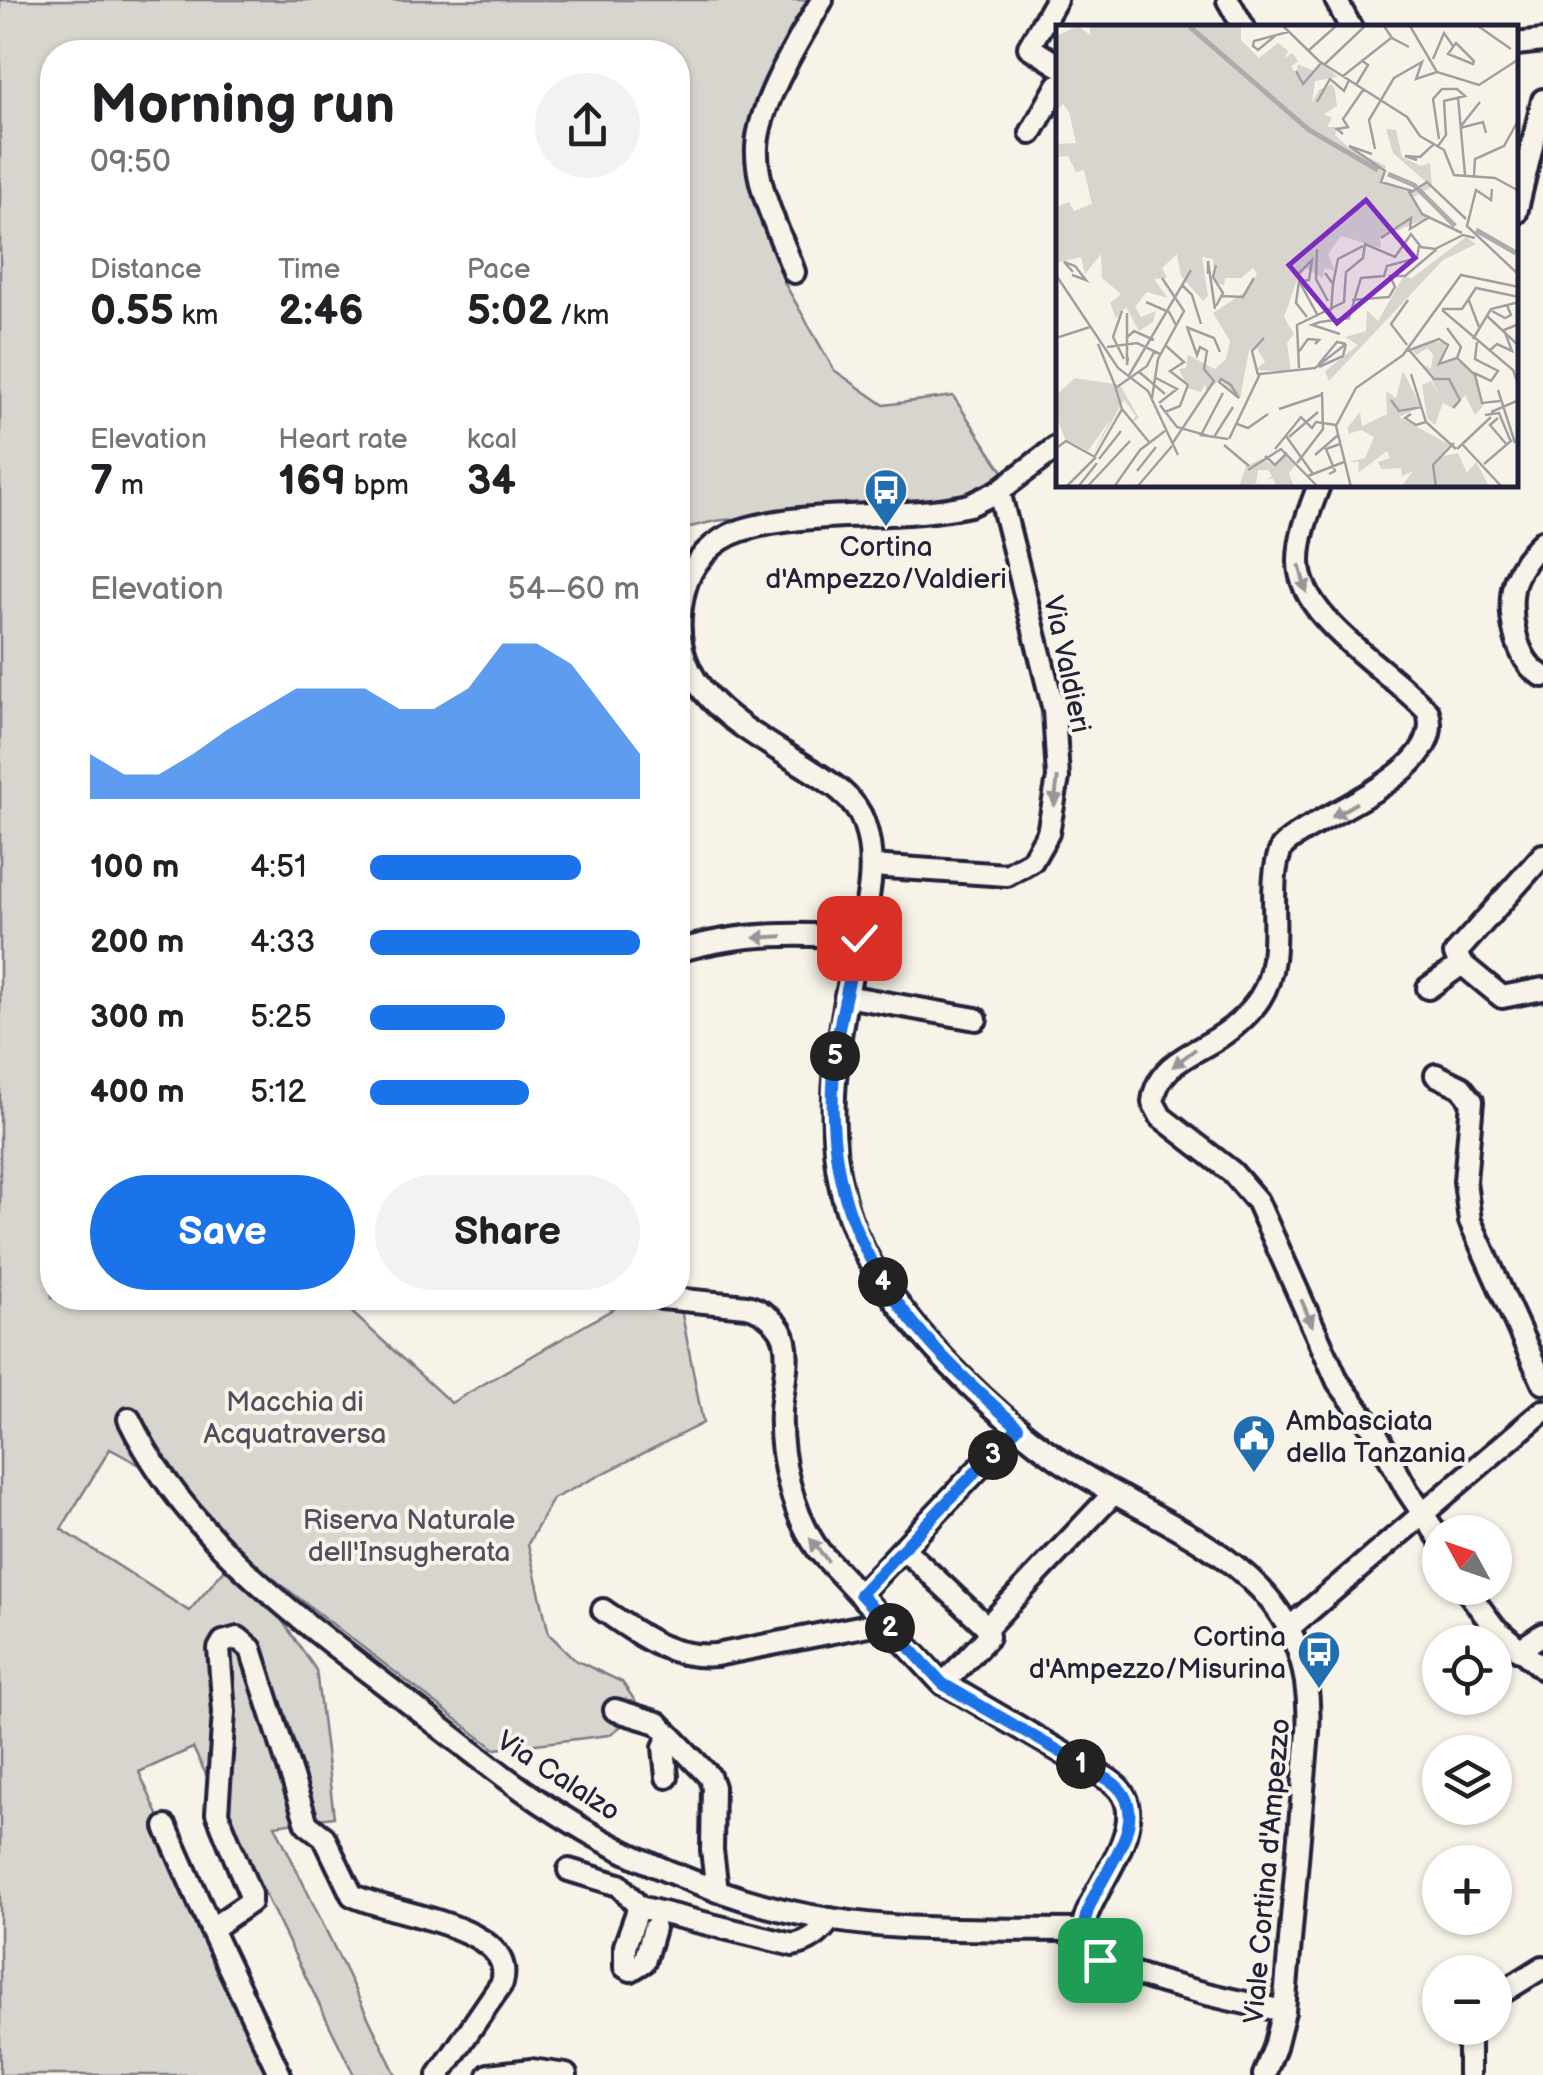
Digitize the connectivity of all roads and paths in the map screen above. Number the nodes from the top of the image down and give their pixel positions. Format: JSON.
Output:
{"nodes":[{"id":1,"x":822,"y":0,"type":"edge"},
{"id":2,"x":1056,"y":0,"type":"edge"},
{"id":3,"x":1228,"y":0,"type":"edge"},
{"id":4,"x":1336,"y":0,"type":"edge"},
{"id":5,"x":1242,"y":25,"type":"edge"},
{"id":6,"x":1349,"y":25,"type":"edge"},
{"id":7,"x":1543,"y":41,"type":"edge"},
{"id":8,"x":1518,"y":44,"type":"edge"},
{"id":9,"x":1056,"y":64,"type":"edge"},
{"id":10,"x":1056,"y":88,"type":"edge"},
{"id":11,"x":1543,"y":100,"type":"edge"},
{"id":12,"x":1031,"y":133,"type":"dead end"},
{"id":13,"x":1518,"y":204,"type":"edge"},
{"id":14,"x":794,"y":272,"type":"dead end"},
{"id":15,"x":1056,"y":448,"type":"edge"},
{"id":16,"x":1319,"y":488,"type":"edge"},
{"id":17,"x":999,"y":492,"type":"junction"},
{"id":18,"x":1543,"y":541,"type":"edge"},
{"id":19,"x":690,"y":576,"type":"edge"},
{"id":20,"x":1543,"y":676,"type":"edge"},
{"id":21,"x":690,"y":677,"type":"edge"},
{"id":22,"x":1543,"y":855,"type":"edge"},
{"id":23,"x":871,"y":866,"type":"junction"},
{"id":24,"x":859,"y":938,"type":"junction"},
{"id":25,"x":690,"y":949,"type":"edge"},
{"id":26,"x":1462,"y":964,"type":"junction"},
{"id":27,"x":1428,"y":988,"type":"dead end"},
{"id":28,"x":1543,"y":989,"type":"edge"},
{"id":29,"x":846,"y":996,"type":"junction"},
{"id":30,"x":976,"y":1020,"type":"dead end"},
{"id":31,"x":1436,"y":1076,"type":"dead end"},
{"id":32,"x":690,"y":1301,"type":"edge"},
{"id":33,"x":1543,"y":1383,"type":"edge"},
{"id":34,"x":1543,"y":1411,"type":"edge"},
{"id":35,"x":130,"y":1420,"type":"dead end"},
{"id":36,"x":1018,"y":1427,"type":"junction"},
{"id":37,"x":1114,"y":1492,"type":"junction"},
{"id":38,"x":1424,"y":1512,"type":"junction"},
{"id":39,"x":1426,"y":1515,"type":"edge"},
{"id":40,"x":904,"y":1549,"type":"junction"},
{"id":41,"x":860,"y":1594,"type":"junction"},
{"id":42,"x":1478,"y":1605,"type":"edge"},
{"id":43,"x":602,"y":1610,"type":"dead end"},
{"id":44,"x":884,"y":1622,"type":"junction"},
{"id":45,"x":987,"y":1626,"type":"junction"},
{"id":46,"x":1289,"y":1628,"type":"junction"},
{"id":47,"x":1543,"y":1634,"type":"edge"},
{"id":48,"x":1520,"y":1650,"type":"junction"},
{"id":49,"x":1543,"y":1670,"type":"edge"},
{"id":50,"x":943,"y":1684,"type":"junction"},
{"id":51,"x":615,"y":1710,"type":"dead end"},
{"id":52,"x":670,"y":1736,"type":"junction"},
{"id":53,"x":667,"y":1777,"type":"dead end"},
{"id":54,"x":166,"y":1827,"type":"dead end"},
{"id":55,"x":570,"y":1870,"type":"dead end"},
{"id":56,"x":717,"y":1891,"type":"junction"},
{"id":57,"x":638,"y":1907,"type":"junction"},
{"id":58,"x":830,"y":1919,"type":"junction"},
{"id":59,"x":654,"y":1928,"type":"dead end"},
{"id":60,"x":211,"y":1930,"type":"junction"},
{"id":61,"x":1084,"y":1930,"type":"junction"},
{"id":62,"x":1543,"y":1967,"type":"edge"},
{"id":63,"x":1512,"y":1986,"type":"edge"},
{"id":64,"x":1284,"y":2011,"type":"junction"},
{"id":65,"x":1468,"y":2045,"type":"edge"},
{"id":66,"x":280,"y":2075,"type":"edge"},
{"id":67,"x":439,"y":2075,"type":"edge"},
{"id":68,"x":489,"y":2075,"type":"edge"},
{"id":69,"x":566,"y":2075,"type":"edge"},
{"id":70,"x":1264,"y":2075,"type":"edge"},
{"id":71,"x":1469,"y":2075,"type":"edge"}],
"edges":[{"from":1,"to":14,"type":"street"},
{"from":2,"to":9,"type":"street"},
{"from":3,"to":5,"type":"street"},
{"from":4,"to":6,"type":"street"},
{"from":7,"to":8,"type":"street"},
{"from":10,"to":12,"type":"street"},
{"from":11,"to":13,"type":"street"},
{"from":15,"to":17,"type":"street","name":"Viale Cortina d'Ampezzo"},
{"from":16,"to":38,"type":"street","one_way":true},
{"from":17,"to":19,"type":"street","name":"Viale Cortina d'Ampezzo"},
{"from":17,"to":23,"type":"street","name":"Via Valdieri","one_way":true},
{"from":18,"to":20,"type":"street"},
{"from":21,"to":23,"type":"street","name":"Viale Cortina d'Ampezzo"},
{"from":22,"to":26,"type":"street"},
{"from":23,"to":24,"type":"street","name":"Viale Cortina d'Ampezzo"},
{"from":24,"to":25,"type":"street","one_way":true},
{"from":24,"to":29,"type":"street","name":"Viale Cortina d'Ampezzo"},
{"from":26,"to":27,"type":"street"},
{"from":26,"to":28,"type":"street"},
{"from":29,"to":30,"type":"street"},
{"from":29,"to":36,"type":"street","name":"Viale Cortina d'Ampezzo"},
{"from":31,"to":33,"type":"street"},
{"from":41,"to":32,"type":"street","one_way":true},
{"from":34,"to":38,"type":"street"},
{"from":35,"to":56,"type":"street","name":"Via Calalzo"},
{"from":36,"to":37,"type":"street","name":"Viale Cortina d'Ampezzo"},
{"from":36,"to":40,"type":"street"},
{"from":37,"to":45,"type":"street"},
{"from":37,"to":46,"type":"street","name":"Viale Cortina d'Ampezzo"},
{"from":38,"to":39,"type":"street"},
{"from":38,"to":46,"type":"street"},
{"from":40,"to":41,"type":"street"},
{"from":40,"to":45,"type":"street"},
{"from":41,"to":44,"type":"street"},
{"from":42,"to":48,"type":"street"},
{"from":43,"to":44,"type":"street"},
{"from":44,"to":50,"type":"street"},
{"from":45,"to":50,"type":"street"},
{"from":46,"to":64,"type":"street","name":"Viale Cortina d'Ampezzo"},
{"from":47,"to":48,"type":"street"},
{"from":48,"to":49,"type":"street"},
{"from":50,"to":61,"type":"street"},
{"from":51,"to":52,"type":"street"},
{"from":52,"to":53,"type":"street"},
{"from":52,"to":56,"type":"street"},
{"from":54,"to":60,"type":"street"},
{"from":55,"to":57,"type":"street"},
{"from":56,"to":58,"type":"street","name":"Via Calalzo"},
{"from":57,"to":58,"type":"street"},
{"from":57,"to":59,"type":"street"},
{"from":58,"to":61,"type":"street","name":"Via Calalzo"},
{"from":60,"to":66,"type":"street"},
{"from":60,"to":67,"type":"street"},
{"from":61,"to":64,"type":"street"},
{"from":62,"to":63,"type":"street"},
{"from":64,"to":70,"type":"street","name":"Viale Cortina d'Ampezzo"},
{"from":65,"to":71,"type":"street"},
{"from":68,"to":69,"type":"street"}]}
